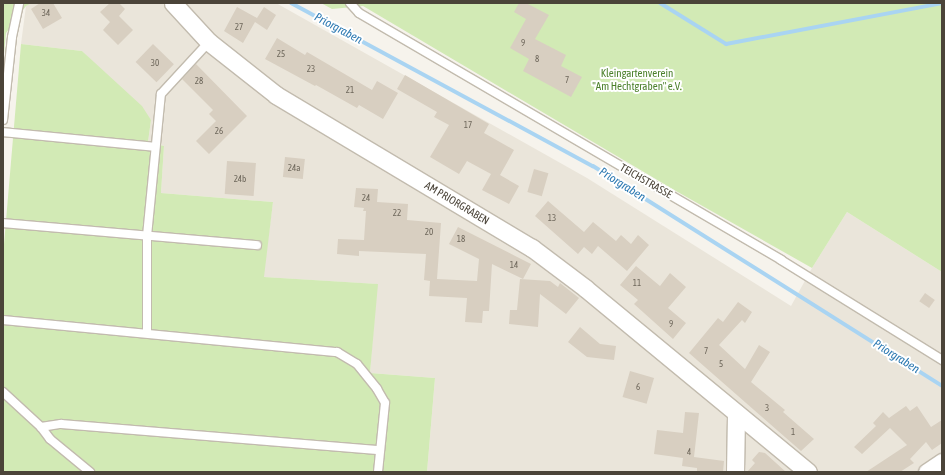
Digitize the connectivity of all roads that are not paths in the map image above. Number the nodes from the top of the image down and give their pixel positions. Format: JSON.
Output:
{"nodes":[{"id":1,"x":19,"y":3,"type":"edge"},
{"id":2,"x":173,"y":3,"type":"edge"},
{"id":3,"x":350,"y":3,"type":"edge"},
{"id":4,"x":209,"y":42,"type":"junction"},
{"id":5,"x":3,"y":120,"type":"edge"},
{"id":6,"x":3,"y":132,"type":"edge"},
{"id":7,"x":155,"y":147,"type":"junction"},
{"id":8,"x":3,"y":223,"type":"edge"},
{"id":9,"x":147,"y":236,"type":"junction"},
{"id":10,"x":257,"y":245,"type":"dead end"},
{"id":11,"x":3,"y":320,"type":"edge"},
{"id":12,"x":147,"y":333,"type":"junction"},
{"id":13,"x":942,"y":360,"type":"edge"},
{"id":14,"x":3,"y":392,"type":"edge"},
{"id":15,"x":736,"y":413,"type":"junction"},
{"id":16,"x":41,"y":427,"type":"junction"},
{"id":17,"x":380,"y":450,"type":"junction"},
{"id":18,"x":942,"y":462,"type":"edge"},
{"id":19,"x":90,"y":472,"type":"edge"},
{"id":20,"x":378,"y":472,"type":"edge"},
{"id":21,"x":735,"y":472,"type":"edge"},
{"id":22,"x":808,"y":472,"type":"edge"},
{"id":23,"x":927,"y":472,"type":"edge"}],
"edges":[{"from":1,"to":5,"type":"lane"},
{"from":2,"to":4,"type":"street","name":"AM PRIORGRABEN"},
{"from":3,"to":13,"type":"lane","name":"TEICHSTRASSE"},
{"from":4,"to":7,"type":"lane"},
{"from":4,"to":15,"type":"street","name":"AM PRIORGRABEN"},
{"from":6,"to":7,"type":"lane"},
{"from":7,"to":9,"type":"lane"},
{"from":8,"to":9,"type":"lane"},
{"from":9,"to":10,"type":"lane"},
{"from":9,"to":12,"type":"lane"},
{"from":11,"to":12,"type":"lane"},
{"from":12,"to":17,"type":"lane"},
{"from":14,"to":16,"type":"lane"},
{"from":15,"to":21,"type":"street"},
{"from":15,"to":22,"type":"street","name":"AM PRIORGRABEN"},
{"from":16,"to":17,"type":"lane"},
{"from":16,"to":19,"type":"lane"},
{"from":17,"to":20,"type":"lane"},
{"from":18,"to":23,"type":"street"}]}
